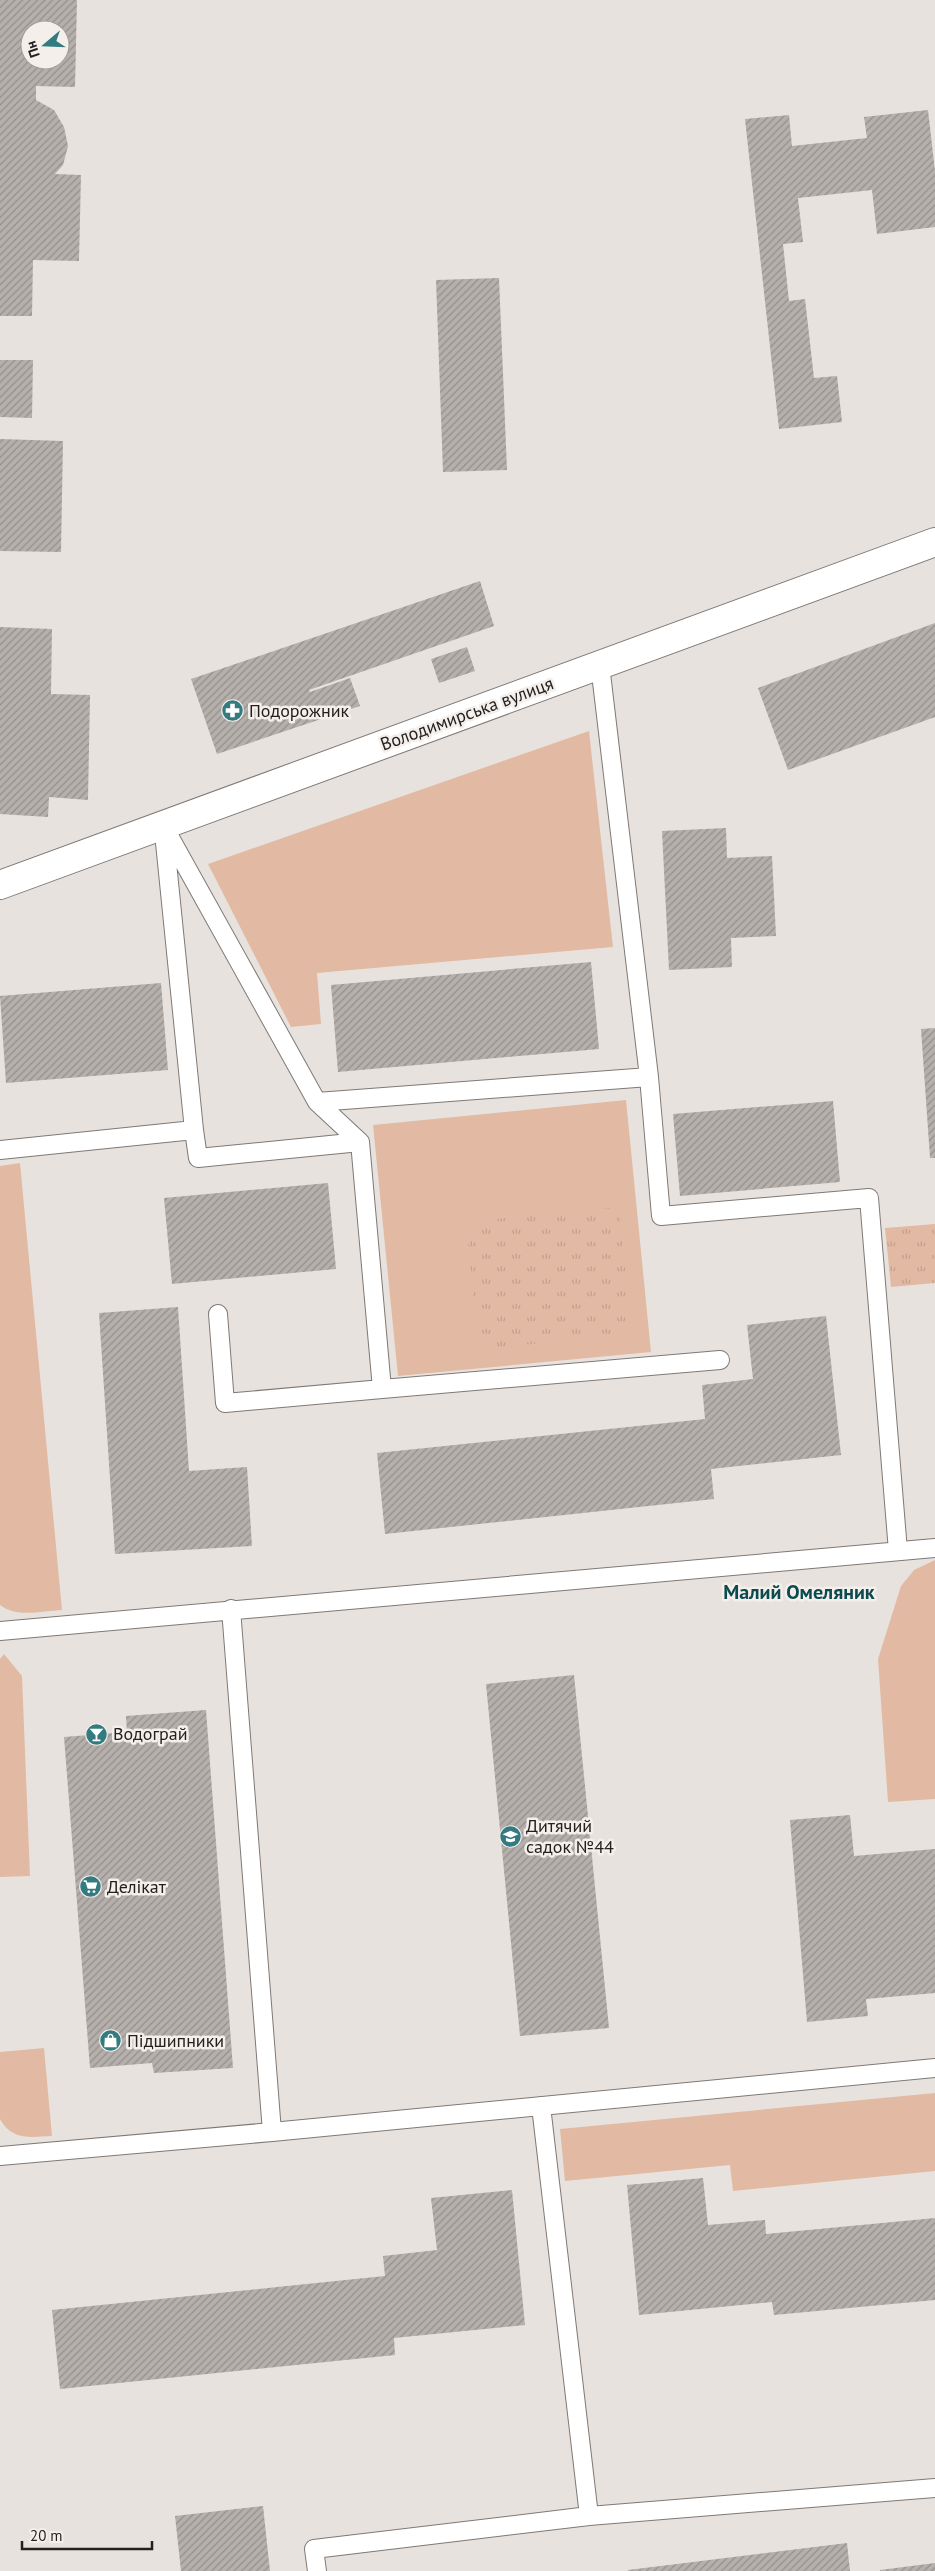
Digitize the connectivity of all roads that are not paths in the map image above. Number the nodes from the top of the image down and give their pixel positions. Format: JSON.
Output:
{"nodes":[{"id":1,"x":935,"y":542,"type":"edge"},
{"id":2,"x":600,"y":665,"type":"junction"},
{"id":3,"x":163,"y":825,"type":"junction"},
{"id":4,"x":0,"y":885,"type":"edge"},
{"id":5,"x":649,"y":1076,"type":"junction"},
{"id":6,"x":317,"y":1102,"type":"junction"},
{"id":7,"x":194,"y":1130,"type":"junction"},
{"id":8,"x":360,"y":1142,"type":"junction"},
{"id":9,"x":0,"y":1150,"type":"edge"},
{"id":10,"x":218,"y":1314,"type":"dead end"},
{"id":11,"x":720,"y":1360,"type":"dead end"},
{"id":12,"x":382,"y":1390,"type":"junction"},
{"id":13,"x":935,"y":1548,"type":"edge"},
{"id":14,"x":898,"y":1551,"type":"junction"},
{"id":15,"x":231,"y":1609,"type":"junction"},
{"id":16,"x":0,"y":1630,"type":"edge"},
{"id":17,"x":935,"y":2068,"type":"edge"},
{"id":18,"x":541,"y":2106,"type":"junction"},
{"id":19,"x":272,"y":2132,"type":"junction"},
{"id":20,"x":0,"y":2156,"type":"edge"},
{"id":21,"x":935,"y":2488,"type":"edge"},
{"id":22,"x":589,"y":2516,"type":"junction"},
{"id":23,"x":317,"y":2571,"type":"edge"}],
"edges":[{"from":1,"to":2,"type":"street","name":"Володимирська вулиця"},
{"from":2,"to":3,"type":"street","name":"Володимирська вулиця"},
{"from":2,"to":5,"type":"lane"},
{"from":3,"to":4,"type":"street","name":"Володимирська вулиця"},
{"from":3,"to":6,"type":"lane"},
{"from":3,"to":7,"type":"lane"},
{"from":5,"to":6,"type":"lane"},
{"from":5,"to":14,"type":"lane"},
{"from":6,"to":8,"type":"lane"},
{"from":7,"to":8,"type":"lane"},
{"from":7,"to":9,"type":"lane"},
{"from":8,"to":12,"type":"lane"},
{"from":10,"to":12,"type":"lane"},
{"from":11,"to":12,"type":"lane"},
{"from":13,"to":14,"type":"lane"},
{"from":14,"to":15,"type":"lane"},
{"from":15,"to":16,"type":"lane"},
{"from":15,"to":19,"type":"lane"},
{"from":17,"to":18,"type":"lane"},
{"from":18,"to":19,"type":"lane"},
{"from":18,"to":22,"type":"lane"},
{"from":19,"to":20,"type":"lane"},
{"from":21,"to":22,"type":"lane"},
{"from":22,"to":23,"type":"lane"}]}
